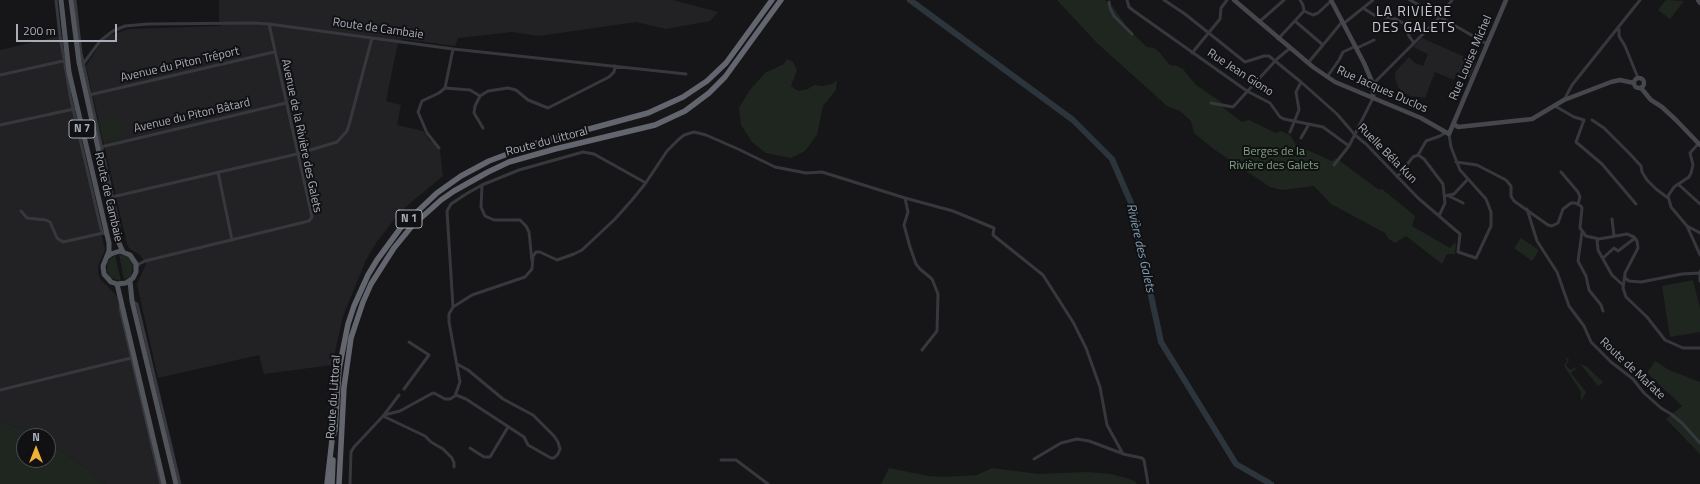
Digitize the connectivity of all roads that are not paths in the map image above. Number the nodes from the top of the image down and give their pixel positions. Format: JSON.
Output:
{"nodes":[{"id":1,"x":56,"y":0,"type":"edge"},
{"id":2,"x":61,"y":0,"type":"edge"},
{"id":3,"x":71,"y":0,"type":"edge"},
{"id":4,"x":75,"y":0,"type":"edge"},
{"id":5,"x":772,"y":0,"type":"edge"},
{"id":6,"x":781,"y":0,"type":"edge"},
{"id":7,"x":1127,"y":0,"type":"edge"},
{"id":8,"x":1164,"y":0,"type":"edge"},
{"id":9,"x":1227,"y":0,"type":"edge"},
{"id":10,"x":1234,"y":0,"type":"edge"},
{"id":11,"x":1284,"y":0,"type":"edge"},
{"id":12,"x":1300,"y":0,"type":"edge"},
{"id":13,"x":1373,"y":0,"type":"edge"},
{"id":14,"x":1410,"y":0,"type":"edge"},
{"id":15,"x":1452,"y":0,"type":"edge"},
{"id":16,"x":1506,"y":0,"type":"edge"},
{"id":17,"x":1640,"y":0,"type":"edge"},
{"id":18,"x":1698,"y":0,"type":"edge"},
{"id":19,"x":1109,"y":1,"type":"edge"},
{"id":20,"x":1331,"y":1,"type":"edge"},
{"id":21,"x":1700,"y":3,"type":"edge"},
{"id":22,"x":1363,"y":8,"type":"junction"},
{"id":23,"x":1304,"y":11,"type":"junction"},
{"id":24,"x":1440,"y":17,"type":"junction"},
{"id":25,"x":1295,"y":21,"type":"junction"},
{"id":26,"x":1259,"y":22,"type":"junction"},
{"id":27,"x":1343,"y":23,"type":"junction"},
{"id":28,"x":269,"y":24,"type":"junction"},
{"id":29,"x":1619,"y":28,"type":"junction"},
{"id":30,"x":1208,"y":32,"type":"junction"},
{"id":31,"x":1132,"y":34,"type":"dead end"},
{"id":32,"x":1613,"y":35,"type":"junction"},
{"id":33,"x":1619,"y":36,"type":"junction"},
{"id":34,"x":372,"y":38,"type":"junction"},
{"id":35,"x":1278,"y":39,"type":"junction"},
{"id":36,"x":1374,"y":40,"type":"dead end"},
{"id":37,"x":1414,"y":43,"type":"junction"},
{"id":38,"x":1487,"y":44,"type":"junction"},
{"id":39,"x":1323,"y":45,"type":"junction"},
{"id":40,"x":1356,"y":47,"type":"junction"},
{"id":41,"x":1290,"y":48,"type":"junction"},
{"id":42,"x":452,"y":49,"type":"junction"},
{"id":43,"x":274,"y":52,"type":"junction"},
{"id":44,"x":81,"y":53,"type":"junction"},
{"id":45,"x":90,"y":53,"type":"junction"},
{"id":46,"x":1192,"y":53,"type":"junction"},
{"id":47,"x":1275,"y":60,"type":"junction"},
{"id":48,"x":64,"y":61,"type":"junction"},
{"id":49,"x":1308,"y":63,"type":"junction"},
{"id":50,"x":83,"y":64,"type":"junction"},
{"id":51,"x":614,"y":66,"type":"junction"},
{"id":52,"x":686,"y":74,"type":"dead end"},
{"id":53,"x":0,"y":75,"type":"edge"},
{"id":54,"x":1327,"y":77,"type":"junction"},
{"id":55,"x":1638,"y":78,"type":"junction"},
{"id":56,"x":1301,"y":82,"type":"junction"},
{"id":57,"x":1634,"y":83,"type":"junction"},
{"id":58,"x":1373,"y":84,"type":"junction"},
{"id":59,"x":445,"y":88,"type":"junction"},
{"id":60,"x":1641,"y":88,"type":"junction"},
{"id":61,"x":1247,"y":91,"type":"junction"},
{"id":62,"x":89,"y":95,"type":"junction"},
{"id":63,"x":480,"y":96,"type":"junction"},
{"id":64,"x":1373,"y":98,"type":"junction"},
{"id":65,"x":1564,"y":100,"type":"junction"},
{"id":66,"x":1211,"y":103,"type":"dead end"},
{"id":67,"x":286,"y":104,"type":"junction"},
{"id":68,"x":1555,"y":106,"type":"junction"},
{"id":69,"x":74,"y":109,"type":"junction"},
{"id":70,"x":1592,"y":120,"type":"dead end"},
{"id":71,"x":1294,"y":121,"type":"junction"},
{"id":72,"x":1309,"y":124,"type":"junction"},
{"id":73,"x":1454,"y":124,"type":"junction"},
{"id":74,"x":0,"y":125,"type":"edge"},
{"id":75,"x":483,"y":128,"type":"dead end"},
{"id":76,"x":1290,"y":132,"type":"dead end"},
{"id":77,"x":1447,"y":134,"type":"junction"},
{"id":78,"x":1355,"y":135,"type":"junction"},
{"id":79,"x":1301,"y":138,"type":"dead end"},
{"id":80,"x":1699,"y":145,"type":"edge"},
{"id":81,"x":1349,"y":146,"type":"junction"},
{"id":82,"x":101,"y":147,"type":"junction"},
{"id":83,"x":439,"y":148,"type":"dead end"},
{"id":84,"x":297,"y":154,"type":"junction"},
{"id":85,"x":1418,"y":155,"type":"junction"},
{"id":86,"x":1456,"y":162,"type":"junction"},
{"id":87,"x":1334,"y":165,"type":"dead end"},
{"id":88,"x":218,"y":172,"type":"junction"},
{"id":89,"x":1561,"y":172,"type":"dead end"},
{"id":90,"x":1397,"y":177,"type":"junction"},
{"id":91,"x":1468,"y":180,"type":"junction"},
{"id":92,"x":646,"y":183,"type":"junction"},
{"id":93,"x":1678,"y":184,"type":"junction"},
{"id":94,"x":482,"y":185,"type":"junction"},
{"id":95,"x":1445,"y":196,"type":"junction"},
{"id":96,"x":112,"y":197,"type":"junction"},
{"id":97,"x":905,"y":198,"type":"junction"},
{"id":98,"x":1668,"y":198,"type":"junction"},
{"id":99,"x":1463,"y":203,"type":"dead end"},
{"id":100,"x":1578,"y":204,"type":"junction"},
{"id":101,"x":1636,"y":204,"type":"dead end"},
{"id":102,"x":1700,"y":204,"type":"edge"},
{"id":103,"x":1526,"y":209,"type":"junction"},
{"id":104,"x":21,"y":211,"type":"dead end"},
{"id":105,"x":1438,"y":216,"type":"junction"},
{"id":106,"x":1612,"y":218,"type":"dead end"},
{"id":107,"x":1687,"y":226,"type":"junction"},
{"id":108,"x":116,"y":232,"type":"junction"},
{"id":109,"x":1582,"y":232,"type":"junction"},
{"id":110,"x":1700,"y":232,"type":"edge"},
{"id":111,"x":105,"y":234,"type":"junction"},
{"id":112,"x":1614,"y":236,"type":"junction"},
{"id":113,"x":1635,"y":238,"type":"junction"},
{"id":114,"x":232,"y":240,"type":"junction"},
{"id":115,"x":1597,"y":240,"type":"junction"},
{"id":116,"x":123,"y":252,"type":"junction"},
{"id":117,"x":1700,"y":254,"type":"edge"},
{"id":118,"x":107,"y":257,"type":"junction"},
{"id":119,"x":1603,"y":258,"type":"junction"},
{"id":120,"x":134,"y":260,"type":"junction"},
{"id":121,"x":145,"y":261,"type":"junction"},
{"id":122,"x":136,"y":268,"type":"junction"},
{"id":123,"x":532,"y":269,"type":"junction"},
{"id":124,"x":1700,"y":272,"type":"edge"},
{"id":125,"x":1625,"y":273,"type":"junction"},
{"id":126,"x":130,"y":281,"type":"junction"},
{"id":127,"x":1700,"y":281,"type":"edge"},
{"id":128,"x":117,"y":284,"type":"junction"},
{"id":129,"x":1623,"y":285,"type":"junction"},
{"id":130,"x":132,"y":301,"type":"junction"},
{"id":131,"x":122,"y":302,"type":"junction"},
{"id":132,"x":453,"y":307,"type":"junction"},
{"id":133,"x":1603,"y":311,"type":"dead end"},
{"id":134,"x":409,"y":342,"type":"dead end"},
{"id":135,"x":1700,"y":349,"type":"edge"},
{"id":136,"x":922,"y":350,"type":"dead end"},
{"id":137,"x":131,"y":358,"type":"junction"},
{"id":138,"x":457,"y":364,"type":"junction"},
{"id":139,"x":404,"y":389,"type":"dead end"},
{"id":140,"x":0,"y":390,"type":"edge"},
{"id":141,"x":399,"y":395,"type":"dead end"},
{"id":142,"x":456,"y":395,"type":"junction"},
{"id":143,"x":384,"y":416,"type":"junction"},
{"id":144,"x":508,"y":427,"type":"junction"},
{"id":145,"x":335,"y":430,"type":"junction"},
{"id":146,"x":1700,"y":443,"type":"edge"},
{"id":147,"x":470,"y":448,"type":"dead end"},
{"id":148,"x":1123,"y":454,"type":"junction"},
{"id":149,"x":1034,"y":459,"type":"dead end"},
{"id":150,"x":721,"y":460,"type":"dead end"},
{"id":151,"x":454,"y":467,"type":"dead end"},
{"id":152,"x":163,"y":484,"type":"edge"},
{"id":153,"x":176,"y":484,"type":"edge"},
{"id":154,"x":180,"y":484,"type":"edge"},
{"id":155,"x":327,"y":484,"type":"edge"},
{"id":156,"x":332,"y":484,"type":"edge"},
{"id":157,"x":339,"y":484,"type":"edge"},
{"id":158,"x":350,"y":484,"type":"edge"},
{"id":159,"x":768,"y":484,"type":"edge"},
{"id":160,"x":1148,"y":484,"type":"edge"}],
"edges":[{"from":1,"to":48,"type":"street"},
{"from":2,"to":111,"type":"main road","name":"Route de Cambaie","number":"N 7"},
{"from":3,"to":108,"type":"main road","name":"Route de Cambaie","number":"N 7"},
{"from":4,"to":44,"type":"street"},
{"from":5,"to":145,"type":"highway","name":"Route du Littoral","number":"N 1"},
{"from":6,"to":157,"type":"highway","name":"Route du Littoral","number":"N 1"},
{"from":7,"to":46,"type":"street","name":"Rue Jean Giono"},
{"from":8,"to":30,"type":"street"},
{"from":9,"to":30,"type":"street"},
{"from":10,"to":26,"type":"street","name":"Rue Jacques Duclos"},
{"from":11,"to":26,"type":"street"},
{"from":12,"to":23,"type":"street"},
{"from":13,"to":22,"type":"street"},
{"from":14,"to":24,"type":"street"},
{"from":15,"to":24,"type":"street"},
{"from":16,"to":38,"type":"street","name":"Rue Louise Michel"},
{"from":17,"to":29,"type":"street"},
{"from":18,"to":21,"type":"street"},
{"from":19,"to":31,"type":"street"},
{"from":20,"to":23,"type":"street"},
{"from":20,"to":27,"type":"street"},
{"from":22,"to":27,"type":"street"},
{"from":22,"to":37,"type":"street"},
{"from":23,"to":25,"type":"street"},
{"from":24,"to":37,"type":"street"},
{"from":24,"to":38,"type":"street"},
{"from":25,"to":35,"type":"street"},
{"from":25,"to":39,"type":"street"},
{"from":26,"to":35,"type":"street","name":"Rue Jacques Duclos"},
{"from":27,"to":39,"type":"street"},
{"from":27,"to":40,"type":"street"},
{"from":28,"to":34,"type":"street","name":"Route de Cambaie"},
{"from":28,"to":43,"type":"street","name":"Avenue de la Rivière des Galets"},
{"from":28,"to":45,"type":"street","name":"Route de Cambaie"},
{"from":29,"to":32,"type":"street"},
{"from":29,"to":33,"type":"street"},
{"from":30,"to":46,"type":"street"},
{"from":30,"to":47,"type":"street"},
{"from":32,"to":33,"type":"street"},
{"from":32,"to":65,"type":"street"},
{"from":33,"to":55,"type":"street"},
{"from":34,"to":42,"type":"street","name":"Route de Cambaie"},
{"from":34,"to":84,"type":"street"},
{"from":35,"to":41,"type":"street","name":"Rue Jacques Duclos"},
{"from":36,"to":40,"type":"street"},
{"from":37,"to":58,"type":"street"},
{"from":38,"to":73,"type":"street","name":"Rue Louise Michel"},
{"from":39,"to":49,"type":"street"},
{"from":40,"to":54,"type":"street"},
{"from":40,"to":58,"type":"street"},
{"from":41,"to":47,"type":"street"},
{"from":41,"to":49,"type":"street","name":"Rue Jacques Duclos"},
{"from":42,"to":51,"type":"street","name":"Route de Cambaie"},
{"from":42,"to":59,"type":"street"},
{"from":43,"to":62,"type":"street","name":"Avenue du Piton Tréport"},
{"from":43,"to":67,"type":"street","name":"Avenue de la Rivière des Galets"},
{"from":44,"to":45,"type":"street"},
{"from":44,"to":50,"type":"street"},
{"from":45,"to":50,"type":"street","name":"Route de Cambaie"},
{"from":46,"to":61,"type":"street","name":"Rue Jean Giono"},
{"from":47,"to":56,"type":"street","name":"Ruelle Béla Kun"},
{"from":47,"to":61,"type":"street"},
{"from":48,"to":53,"type":"street"},
{"from":48,"to":69,"type":"street"},
{"from":49,"to":54,"type":"street","name":"Rue Jacques Duclos"},
{"from":50,"to":62,"type":"street"},
{"from":51,"to":52,"type":"street","name":"Route de Cambaie"},
{"from":51,"to":63,"type":"street"},
{"from":54,"to":64,"type":"street","name":"Rue Jacques Duclos"},
{"from":55,"to":57,"type":"street"},
{"from":55,"to":60,"type":"street"},
{"from":56,"to":71,"type":"street"},
{"from":56,"to":78,"type":"street","name":"Ruelle Béla Kun"},
{"from":57,"to":60,"type":"street"},
{"from":57,"to":65,"type":"street"},
{"from":58,"to":64,"type":"street"},
{"from":59,"to":63,"type":"street"},
{"from":59,"to":83,"type":"street"},
{"from":60,"to":80,"type":"street"},
{"from":61,"to":66,"type":"street"},
{"from":61,"to":71,"type":"street","name":"Rue Jean Giono"},
{"from":62,"to":82,"type":"street"},
{"from":63,"to":75,"type":"street"},
{"from":64,"to":77,"type":"street","name":"Rue Jacques Duclos"},
{"from":64,"to":78,"type":"street"},
{"from":65,"to":68,"type":"street"},
{"from":67,"to":82,"type":"street","name":"Avenue du Piton Bâtard"},
{"from":67,"to":84,"type":"street","name":"Avenue de la Rivière des Galets"},
{"from":68,"to":73,"type":"street"},
{"from":68,"to":101,"type":"street"},
{"from":69,"to":74,"type":"street"},
{"from":69,"to":111,"type":"street"},
{"from":70,"to":98,"type":"street"},
{"from":71,"to":72,"type":"street","name":"Rue Jean Giono"},
{"from":71,"to":76,"type":"street"},
{"from":72,"to":79,"type":"street"},
{"from":72,"to":81,"type":"street","name":"Rue Jean Giono"},
{"from":73,"to":77,"type":"street","name":"Rue Louise Michel"},
{"from":77,"to":85,"type":"street"},
{"from":77,"to":86,"type":"street"},
{"from":78,"to":81,"type":"street"},
{"from":78,"to":90,"type":"street","name":"Ruelle Béla Kun"},
{"from":80,"to":93,"type":"street"},
{"from":81,"to":87,"type":"street"},
{"from":82,"to":96,"type":"street"},
{"from":84,"to":88,"type":"street"},
{"from":84,"to":114,"type":"street","name":"Avenue de la Rivière des Galets"},
{"from":85,"to":90,"type":"street"},
{"from":85,"to":95,"type":"street"},
{"from":86,"to":91,"type":"street"},
{"from":86,"to":103,"type":"street"},
{"from":88,"to":96,"type":"street"},
{"from":88,"to":114,"type":"street"},
{"from":89,"to":100,"type":"street"},
{"from":90,"to":105,"type":"street","name":"Ruelle Béla Kun"},
{"from":91,"to":95,"type":"street"},
{"from":91,"to":105,"type":"street","name":"Ruelle Béla Kun"},
{"from":92,"to":94,"type":"street"},
{"from":92,"to":97,"type":"street"},
{"from":92,"to":123,"type":"street"},
{"from":93,"to":98,"type":"street"},
{"from":93,"to":102,"type":"street"},
{"from":94,"to":123,"type":"street"},
{"from":94,"to":132,"type":"street"},
{"from":95,"to":99,"type":"street"},
{"from":95,"to":105,"type":"street"},
{"from":96,"to":108,"type":"street"},
{"from":97,"to":136,"type":"street"},
{"from":97,"to":148,"type":"street"},
{"from":98,"to":107,"type":"street"},
{"from":100,"to":103,"type":"street"},
{"from":100,"to":109,"type":"street"},
{"from":103,"to":146,"type":"street","name":"Route de Mafate"},
{"from":104,"to":111,"type":"street"},
{"from":106,"to":112,"type":"street"},
{"from":107,"to":110,"type":"street"},
{"from":107,"to":117,"type":"street"},
{"from":108,"to":116,"type":"main road","name":"Route de Cambaie","number":"N 7"},
{"from":109,"to":115,"type":"street"},
{"from":109,"to":133,"type":"street"},
{"from":111,"to":118,"type":"main road","name":"Route de Cambaie","number":"N 7"},
{"from":112,"to":113,"type":"street"},
{"from":112,"to":115,"type":"street"},
{"from":113,"to":119,"type":"street"},
{"from":113,"to":125,"type":"street"},
{"from":114,"to":121,"type":"street"},
{"from":115,"to":119,"type":"street"},
{"from":116,"to":118,"type":"main road","name":"Route de Cambaie"},
{"from":116,"to":120,"type":"main road","name":"Route de Cambaie"},
{"from":118,"to":128,"type":"main road","name":"Route de Cambaie"},
{"from":119,"to":129,"type":"street"},
{"from":120,"to":121,"type":"street"},
{"from":120,"to":122,"type":"main road"},
{"from":121,"to":122,"type":"street"},
{"from":122,"to":126,"type":"main road"},
{"from":123,"to":132,"type":"street"},
{"from":124,"to":125,"type":"street"},
{"from":124,"to":127,"type":"street"},
{"from":125,"to":129,"type":"street"},
{"from":126,"to":128,"type":"main road"},
{"from":126,"to":130,"type":"main road"},
{"from":128,"to":131,"type":"main road","name":"Route de Cambaie"},
{"from":129,"to":135,"type":"street"},
{"from":130,"to":153,"type":"main road"},
{"from":130,"to":154,"type":"street"},
{"from":131,"to":137,"type":"street"},
{"from":131,"to":152,"type":"main road","name":"Route de Cambaie"},
{"from":132,"to":138,"type":"street"},
{"from":134,"to":139,"type":"street"},
{"from":137,"to":140,"type":"street"},
{"from":137,"to":152,"type":"street"},
{"from":138,"to":142,"type":"street"},
{"from":138,"to":144,"type":"street"},
{"from":141,"to":143,"type":"street"},
{"from":142,"to":143,"type":"street"},
{"from":142,"to":144,"type":"street"},
{"from":143,"to":151,"type":"street"},
{"from":143,"to":158,"type":"street"},
{"from":144,"to":147,"type":"street"},
{"from":145,"to":155,"type":"highway"},
{"from":145,"to":156,"type":"highway","name":"Route du Littoral","number":"N 1"},
{"from":148,"to":149,"type":"street"},
{"from":148,"to":160,"type":"street"},
{"from":150,"to":159,"type":"street"}]}
